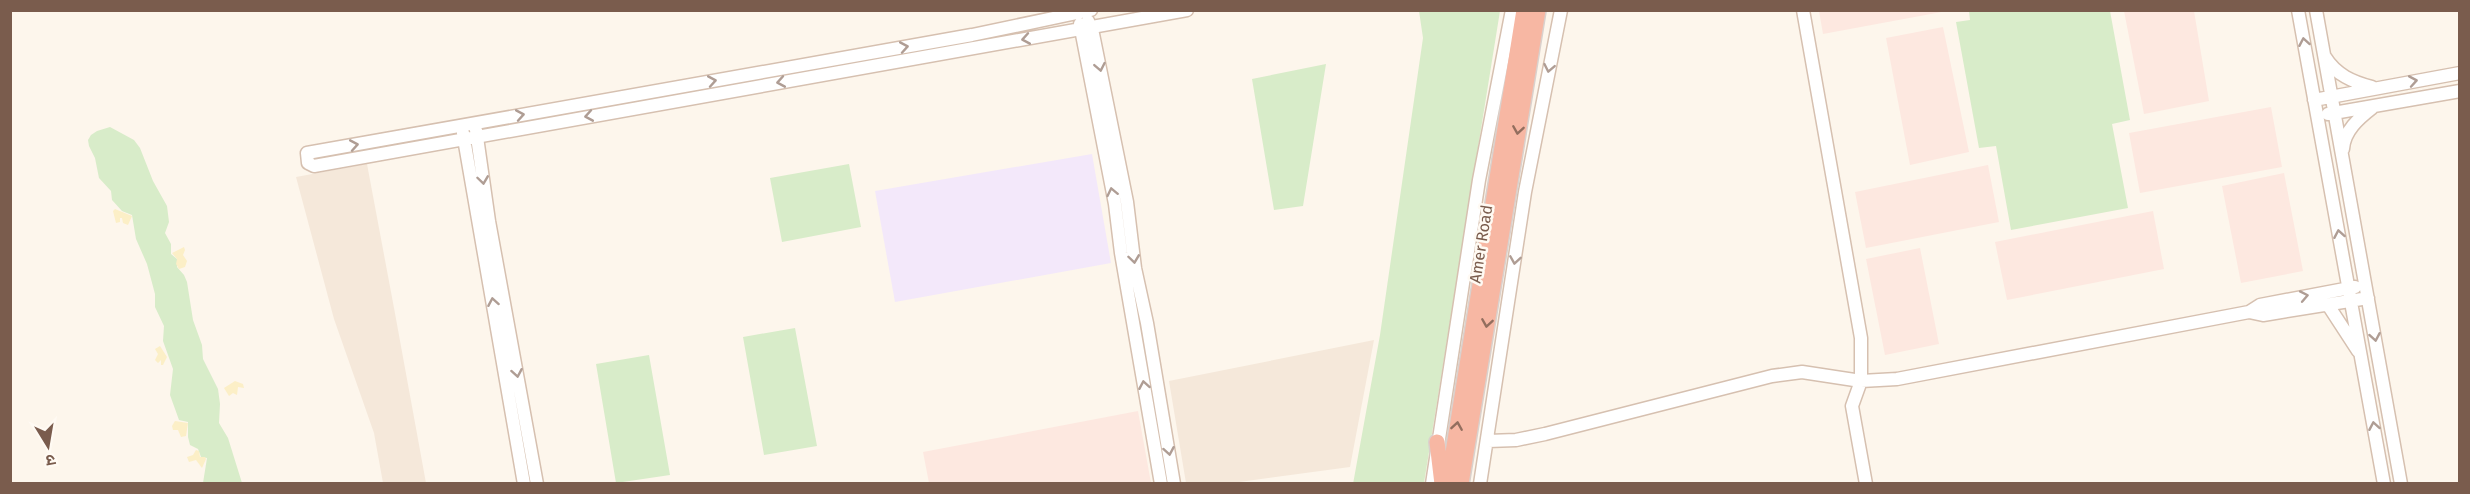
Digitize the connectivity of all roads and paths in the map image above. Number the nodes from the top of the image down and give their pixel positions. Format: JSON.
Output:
{"nodes":[{"id":1,"x":1186,"y":10,"type":"edge"},
{"id":2,"x":1512,"y":10,"type":"edge"},
{"id":3,"x":1524,"y":10,"type":"edge"},
{"id":4,"x":1538,"y":10,"type":"edge"},
{"id":5,"x":1561,"y":10,"type":"edge"},
{"id":6,"x":1803,"y":10,"type":"edge"},
{"id":7,"x":2298,"y":10,"type":"edge"},
{"id":8,"x":2316,"y":10,"type":"edge"},
{"id":9,"x":1084,"y":12,"type":"edge"},
{"id":10,"x":1086,"y":28,"type":"junction"},
{"id":11,"x":2323,"y":53,"type":"junction"},
{"id":12,"x":2460,"y":73,"type":"edge"},
{"id":13,"x":2375,"y":88,"type":"junction"},
{"id":14,"x":2460,"y":91,"type":"edge"},
{"id":15,"x":2331,"y":96,"type":"junction"},
{"id":16,"x":2314,"y":100,"type":"junction"},
{"id":17,"x":2375,"y":106,"type":"junction"},
{"id":18,"x":2334,"y":113,"type":"junction"},
{"id":19,"x":2317,"y":116,"type":"junction"},
{"id":20,"x":468,"y":124,"type":"junction"},
{"id":21,"x":471,"y":138,"type":"junction"},
{"id":22,"x":2342,"y":156,"type":"junction"},
{"id":23,"x":2366,"y":285,"type":"junction"},
{"id":24,"x":2349,"y":288,"type":"junction"},
{"id":25,"x":2368,"y":298,"type":"junction"},
{"id":26,"x":2352,"y":302,"type":"junction"},
{"id":27,"x":2328,"y":305,"type":"junction"},
{"id":28,"x":2248,"y":312,"type":"junction"},
{"id":29,"x":2362,"y":357,"type":"junction"},
{"id":30,"x":1861,"y":381,"type":"junction"},
{"id":31,"x":1488,"y":441,"type":"junction"},
{"id":32,"x":1437,"y":442,"type":"junction"},
{"id":33,"x":524,"y":483,"type":"edge"},
{"id":34,"x":537,"y":483,"type":"edge"},
{"id":35,"x":1161,"y":483,"type":"edge"},
{"id":36,"x":1174,"y":483,"type":"edge"},
{"id":37,"x":1432,"y":483,"type":"edge"},
{"id":38,"x":1442,"y":483,"type":"edge"},
{"id":39,"x":1448,"y":483,"type":"edge"},
{"id":40,"x":1461,"y":483,"type":"edge"},
{"id":41,"x":1480,"y":483,"type":"edge"},
{"id":42,"x":1866,"y":483,"type":"edge"},
{"id":43,"x":2384,"y":483,"type":"edge"},
{"id":44,"x":2401,"y":483,"type":"edge"}],
"edges":[{"from":1,"to":10,"type":"street"},
{"from":2,"to":32,"type":"street"},
{"from":39,"to":3,"type":"highway","name":"Amer Road","one_way":true},
{"from":4,"to":40,"type":"highway","name":"Amer Road","one_way":true},
{"from":5,"to":31,"type":"street","one_way":true},
{"from":6,"to":30,"type":"street"},
{"from":16,"to":7,"type":"street","one_way":true},
{"from":8,"to":11,"type":"street"},
{"from":9,"to":10,"type":"street"},
{"from":20,"to":9,"type":"street","one_way":true},
{"from":10,"to":21,"type":"street","one_way":true},
{"from":35,"to":10,"type":"street","one_way":true},
{"from":10,"to":36,"type":"street","one_way":true},
{"from":11,"to":13,"type":"street"},
{"from":11,"to":15,"type":"street"},
{"from":13,"to":12,"type":"street","one_way":true},
{"from":13,"to":15,"type":"street"},
{"from":14,"to":17,"type":"street"},
{"from":15,"to":16,"type":"street"},
{"from":15,"to":18,"type":"street"},
{"from":16,"to":19,"type":"street"},
{"from":17,"to":18,"type":"street"},
{"from":17,"to":22,"type":"street"},
{"from":18,"to":19,"type":"street"},
{"from":18,"to":22,"type":"street"},
{"from":24,"to":19,"type":"street","one_way":true},
{"from":20,"to":21,"type":"street"},
{"from":21,"to":20,"type":"street","one_way":true},
{"from":33,"to":21,"type":"street","one_way":true},
{"from":21,"to":34,"type":"street","one_way":true},
{"from":22,"to":23,"type":"street"},
{"from":23,"to":24,"type":"street"},
{"from":23,"to":25,"type":"street"},
{"from":24,"to":26,"type":"street"},
{"from":28,"to":24,"type":"street","one_way":true},
{"from":25,"to":26,"type":"street"},
{"from":25,"to":44,"type":"street","one_way":true},
{"from":26,"to":27,"type":"street"},
{"from":26,"to":29,"type":"street"},
{"from":27,"to":28,"type":"street"},
{"from":27,"to":29,"type":"street"},
{"from":28,"to":30,"type":"street"},
{"from":43,"to":29,"type":"street","one_way":true},
{"from":30,"to":31,"type":"street"},
{"from":30,"to":42,"type":"street"},
{"from":31,"to":41,"type":"street"},
{"from":32,"to":37,"type":"street"},
{"from":32,"to":38,"type":"highway"}]}
